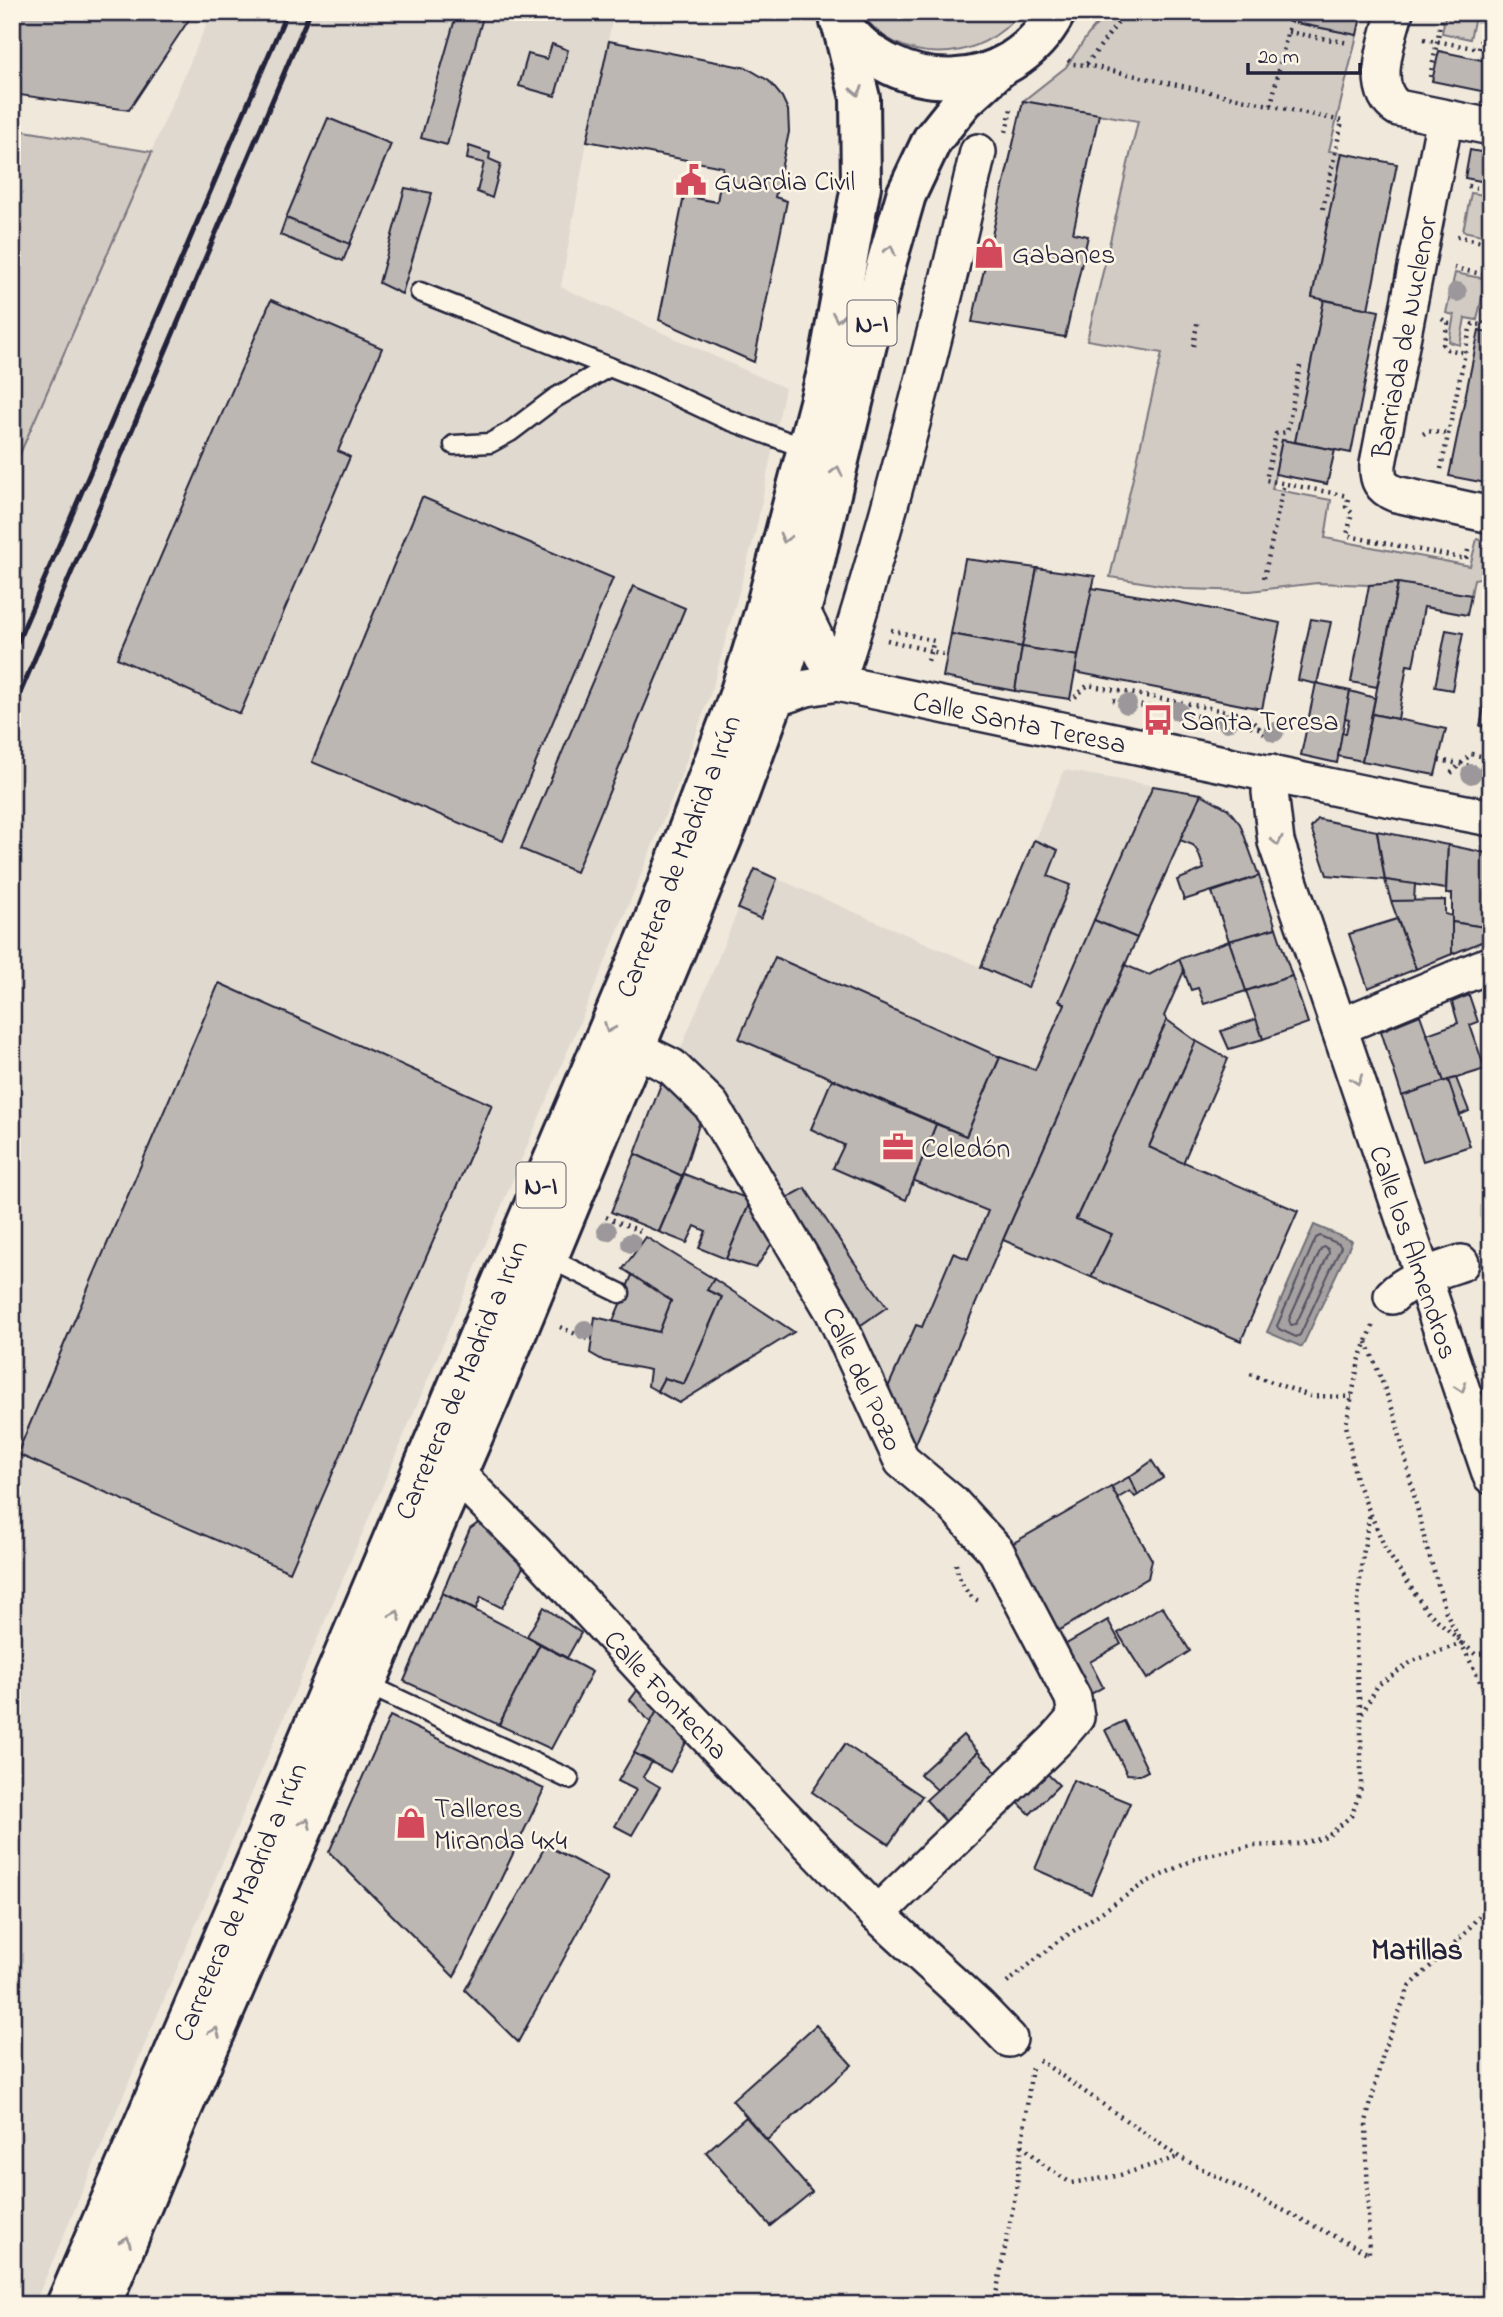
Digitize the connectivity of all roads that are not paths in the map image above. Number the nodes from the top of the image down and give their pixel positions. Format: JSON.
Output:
{"nodes":[{"id":1,"x":1056,"y":12,"type":"edge"},
{"id":2,"x":836,"y":15,"type":"edge"},
{"id":3,"x":1406,"y":25,"type":"edge"},
{"id":4,"x":1000,"y":67,"type":"junction"},
{"id":5,"x":1445,"y":118,"type":"junction"},
{"id":6,"x":1491,"y":127,"type":"edge"},
{"id":7,"x":978,"y":152,"type":"dead end"},
{"id":8,"x":420,"y":292,"type":"dead end"},
{"id":9,"x":610,"y":367,"type":"junction"},
{"id":10,"x":454,"y":445,"type":"dead end"},
{"id":11,"x":807,"y":449,"type":"junction"},
{"id":12,"x":1481,"y":525,"type":"edge"},
{"id":13,"x":802,"y":608,"type":"junction"},
{"id":14,"x":837,"y":683,"type":"junction"},
{"id":15,"x":774,"y":699,"type":"junction"},
{"id":16,"x":1271,"y":773,"type":"junction"},
{"id":17,"x":1491,"y":818,"type":"edge"},
{"id":18,"x":1491,"y":964,"type":"edge"},
{"id":19,"x":1339,"y":1027,"type":"junction"},
{"id":20,"x":636,"y":1049,"type":"junction"},
{"id":21,"x":548,"y":1258,"type":"junction"},
{"id":22,"x":1461,"y":1263,"type":"dead end"},
{"id":23,"x":1424,"y":1277,"type":"junction"},
{"id":24,"x":620,"y":1293,"type":"dead end"},
{"id":25,"x":1392,"y":1296,"type":"road end"},
{"id":26,"x":457,"y":1474,"type":"junction"},
{"id":27,"x":1491,"y":1476,"type":"edge"},
{"id":28,"x":366,"y":1684,"type":"junction"},
{"id":29,"x":569,"y":1779,"type":"dead end"},
{"id":30,"x":877,"y":1914,"type":"junction"},
{"id":31,"x":1022,"y":2048,"type":"road end"},
{"id":32,"x":66,"y":2305,"type":"edge"},
{"id":33,"x":101,"y":2305,"type":"edge"}],
"edges":[{"from":1,"to":4,"type":"highway","number":"N-I"},
{"from":2,"to":4,"type":"highway","number":"N-I"},
{"from":2,"to":11,"type":"highway","name":"Carretera de Madrid a Irún","number":"N-I","one_way":true},
{"from":3,"to":5,"type":"street"},
{"from":13,"to":4,"type":"highway","name":"Carretera de Madrid a Irún","number":"N-I","one_way":true},
{"from":5,"to":6,"type":"street"},
{"from":5,"to":12,"type":"street","name":"Barriada de Nuclenor"},
{"from":7,"to":14,"type":"street"},
{"from":8,"to":9,"type":"lane"},
{"from":9,"to":10,"type":"lane"},
{"from":9,"to":11,"type":"lane"},
{"from":11,"to":32,"type":"highway","name":"Carretera de Madrid a Irún","number":"N-I","one_way":true},
{"from":13,"to":14,"type":"street"},
{"from":13,"to":15,"type":"highway","name":"Carretera de Madrid a Irún","number":"N-I"},
{"from":14,"to":15,"type":"street","name":"Calle Santa Teresa"},
{"from":14,"to":16,"type":"street","name":"Calle Santa Teresa"},
{"from":15,"to":20,"type":"highway","name":"Carretera de Madrid a Irún","number":"N-I"},
{"from":16,"to":17,"type":"street","name":"Calle Santa Teresa"},
{"from":16,"to":19,"type":"street","name":"Calle los Almendros","one_way":true},
{"from":18,"to":19,"type":"street"},
{"from":19,"to":23,"type":"street","name":"Calle los Almendros","one_way":true},
{"from":20,"to":21,"type":"highway","name":"Carretera de Madrid a Irún","number":"N-I"},
{"from":20,"to":30,"type":"street","name":"Calle del Pozo"},
{"from":21,"to":24,"type":"lane"},
{"from":21,"to":26,"type":"highway","name":"Carretera de Madrid a Irún","number":"N-I"},
{"from":22,"to":23,"type":"street"},
{"from":23,"to":25,"type":"street"},
{"from":23,"to":27,"type":"street","name":"Calle los Almendros","one_way":true},
{"from":28,"to":26,"type":"highway","name":"Carretera de Madrid a Irún","number":"N-I","one_way":true},
{"from":26,"to":30,"type":"street","name":"Calle Fontecha"},
{"from":28,"to":29,"type":"lane"},
{"from":33,"to":28,"type":"highway","name":"Carretera de Madrid a Irún","number":"N-I","one_way":true},
{"from":30,"to":31,"type":"street","name":"Calle Fontecha"}]}
